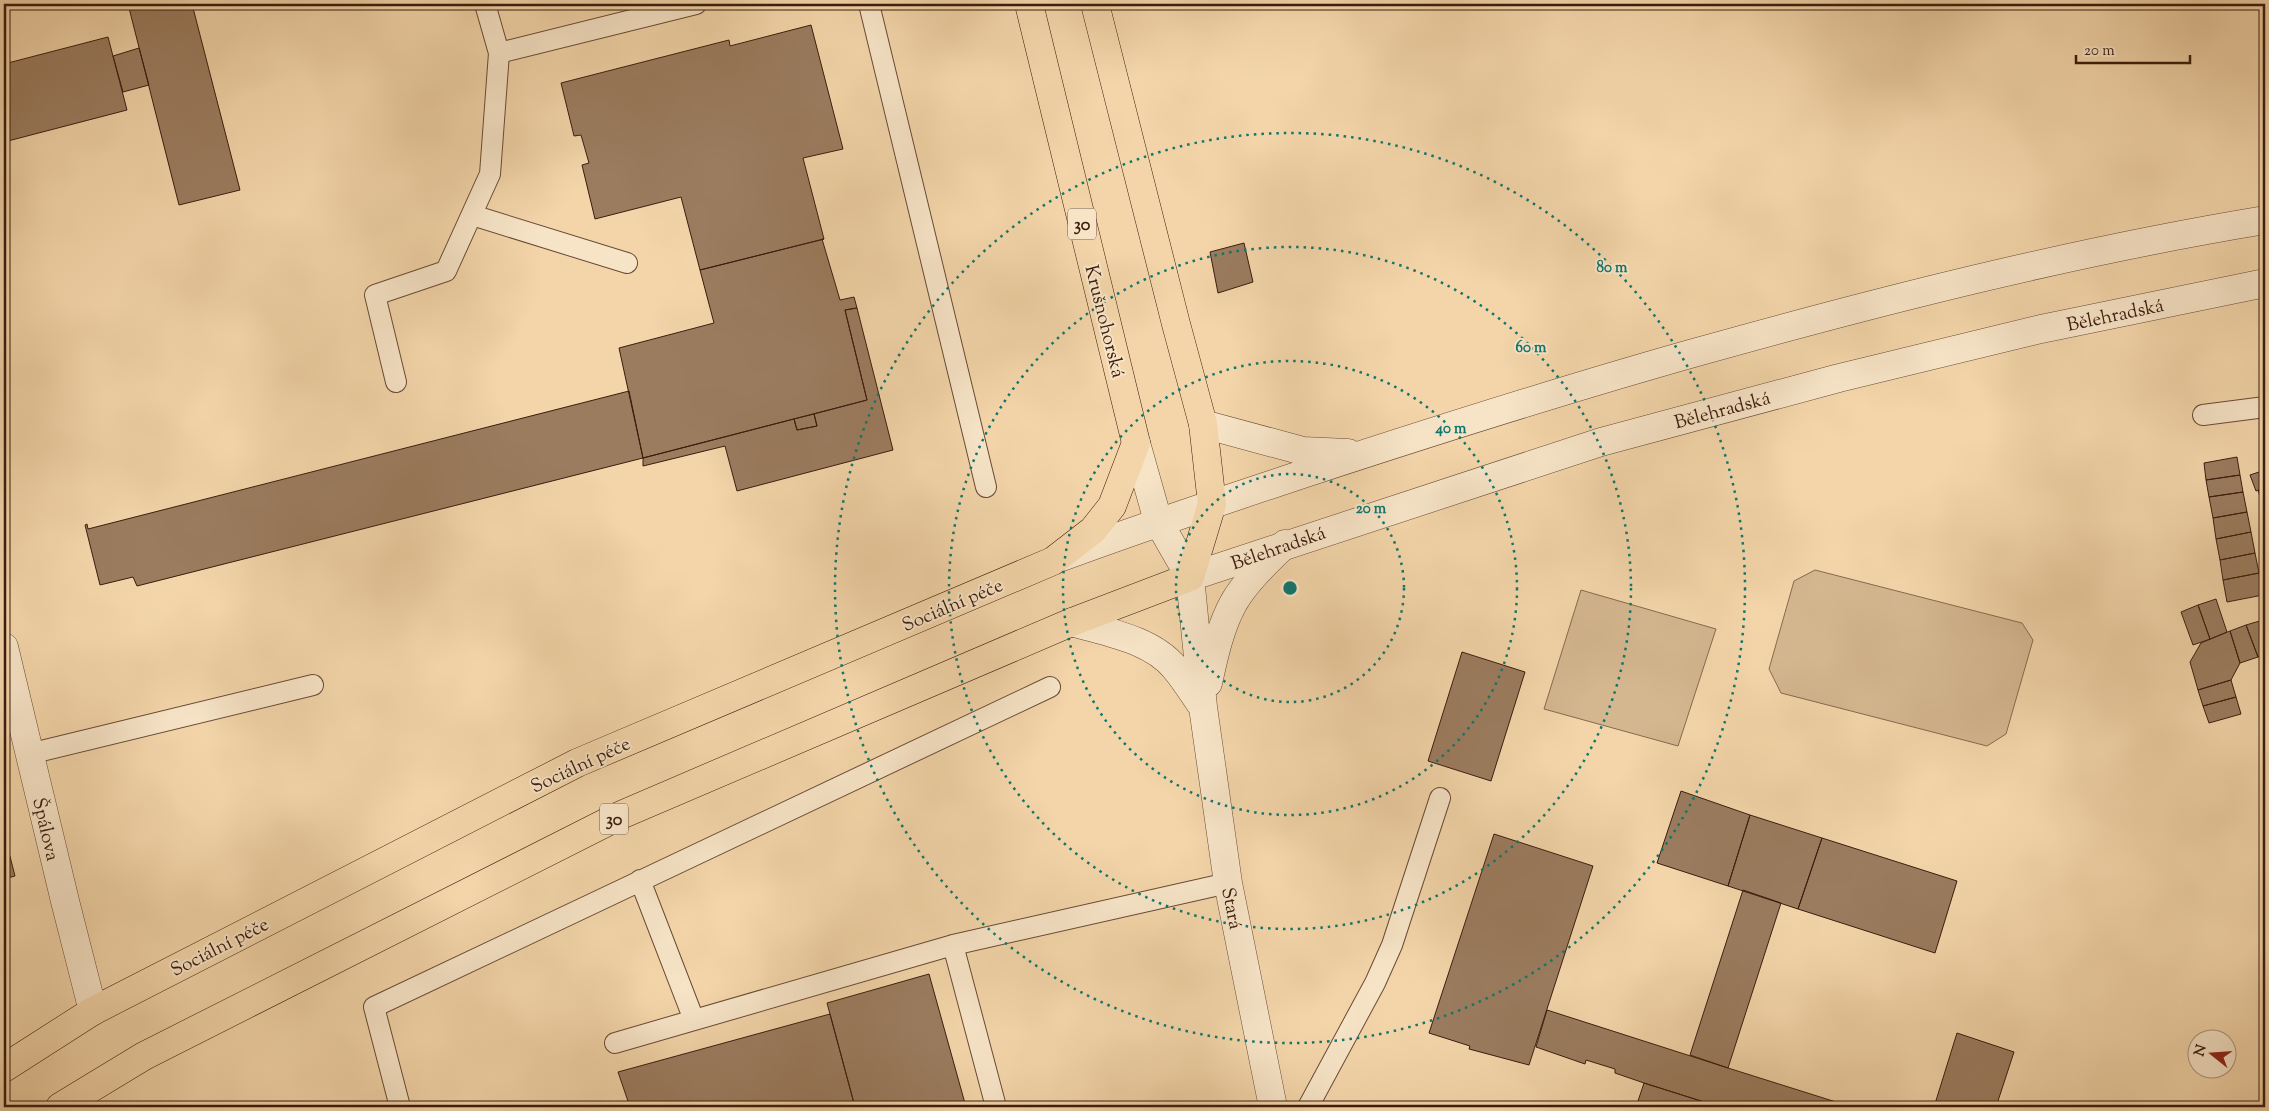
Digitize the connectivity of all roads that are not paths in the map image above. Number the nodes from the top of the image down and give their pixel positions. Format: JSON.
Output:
{"nodes":[{"id":1,"x":485,"y":4,"type":"edge"},
{"id":2,"x":696,"y":4,"type":"edge"},
{"id":3,"x":869,"y":4,"type":"edge"},
{"id":4,"x":1028,"y":4,"type":"edge"},
{"id":5,"x":1095,"y":4,"type":"edge"},
{"id":6,"x":498,"y":53,"type":"junction"},
{"id":7,"x":472,"y":215,"type":"junction"},
{"id":8,"x":2265,"y":220,"type":"edge"},
{"id":9,"x":627,"y":263,"type":"dead end"},
{"id":10,"x":2265,"y":283,"type":"edge"},
{"id":11,"x":396,"y":382,"type":"dead end"},
{"id":12,"x":2265,"y":408,"type":"edge"},
{"id":13,"x":2203,"y":415,"type":"dead end"},
{"id":14,"x":1203,"y":424,"type":"junction"},
{"id":15,"x":1136,"y":444,"type":"junction"},
{"id":16,"x":1362,"y":454,"type":"junction"},
{"id":17,"x":986,"y":487,"type":"dead end"},
{"id":18,"x":1212,"y":504,"type":"junction"},
{"id":19,"x":1170,"y":517,"type":"junction"},
{"id":20,"x":1285,"y":544,"type":"junction"},
{"id":21,"x":1053,"y":561,"type":"junction"},
{"id":22,"x":1190,"y":577,"type":"junction"},
{"id":23,"x":1072,"y":622,"type":"junction"},
{"id":24,"x":4,"y":647,"type":"edge"},
{"id":25,"x":313,"y":685,"type":"dead end"},
{"id":26,"x":1050,"y":686,"type":"dead end"},
{"id":27,"x":1203,"y":707,"type":"junction"},
{"id":28,"x":29,"y":754,"type":"junction"},
{"id":29,"x":1440,"y":798,"type":"dead end"},
{"id":30,"x":640,"y":880,"type":"junction"},
{"id":31,"x":1228,"y":883,"type":"junction"},
{"id":32,"x":953,"y":945,"type":"junction"},
{"id":33,"x":93,"y":1011,"type":"junction"},
{"id":34,"x":694,"y":1020,"type":"junction"},
{"id":35,"x":615,"y":1043,"type":"dead end"},
{"id":36,"x":4,"y":1068,"type":"edge"},
{"id":37,"x":60,"y":1107,"type":"edge"},
{"id":38,"x":400,"y":1107,"type":"edge"},
{"id":39,"x":996,"y":1107,"type":"edge"},
{"id":40,"x":1274,"y":1107,"type":"edge"},
{"id":41,"x":1308,"y":1107,"type":"edge"}],
"edges":[{"from":1,"to":6,"type":"lane"},
{"from":2,"to":6,"type":"lane"},
{"from":3,"to":17,"type":"lane"},
{"from":4,"to":15,"type":"main road","name":"Krušnohorská","number":"30"},
{"from":5,"to":14,"type":"main road"},
{"from":6,"to":7,"type":"lane"},
{"from":7,"to":9,"type":"lane"},
{"from":7,"to":11,"type":"lane"},
{"from":8,"to":16,"type":"street"},
{"from":10,"to":20,"type":"street","name":"Bělehradská"},
{"from":12,"to":13,"type":"lane"},
{"from":14,"to":16,"type":"street"},
{"from":14,"to":18,"type":"main road"},
{"from":15,"to":19,"type":"street","name":"Krušnohorská","number":"30"},
{"from":15,"to":21,"type":"main road"},
{"from":16,"to":18,"type":"street"},
{"from":18,"to":19,"type":"street"},
{"from":18,"to":22,"type":"main road"},
{"from":19,"to":21,"type":"street","name":"Sociální péče"},
{"from":19,"to":22,"type":"street","number":"30"},
{"from":20,"to":22,"type":"street","name":"Bělehradská"},
{"from":20,"to":27,"type":"street","name":"Stará"},
{"from":21,"to":33,"type":"main road","name":"Sociální péče"},
{"from":22,"to":23,"type":"main road","number":"30"},
{"from":22,"to":27,"type":"street","name":"Stará"},
{"from":23,"to":27,"type":"street","name":"Stará"},
{"from":23,"to":37,"type":"main road","number":"30"},
{"from":24,"to":28,"type":"street","name":"Špálova"},
{"from":25,"to":28,"type":"lane"},
{"from":26,"to":30,"type":"lane"},
{"from":27,"to":31,"type":"street","name":"Stará"},
{"from":28,"to":33,"type":"street","name":"Špálova"},
{"from":29,"to":41,"type":"lane"},
{"from":30,"to":34,"type":"lane"},
{"from":30,"to":38,"type":"lane"},
{"from":31,"to":32,"type":"lane"},
{"from":31,"to":40,"type":"street","name":"Stará"},
{"from":32,"to":34,"type":"lane"},
{"from":32,"to":39,"type":"lane"},
{"from":33,"to":36,"type":"main road","name":"Sociální péče"},
{"from":34,"to":35,"type":"lane"}]}
